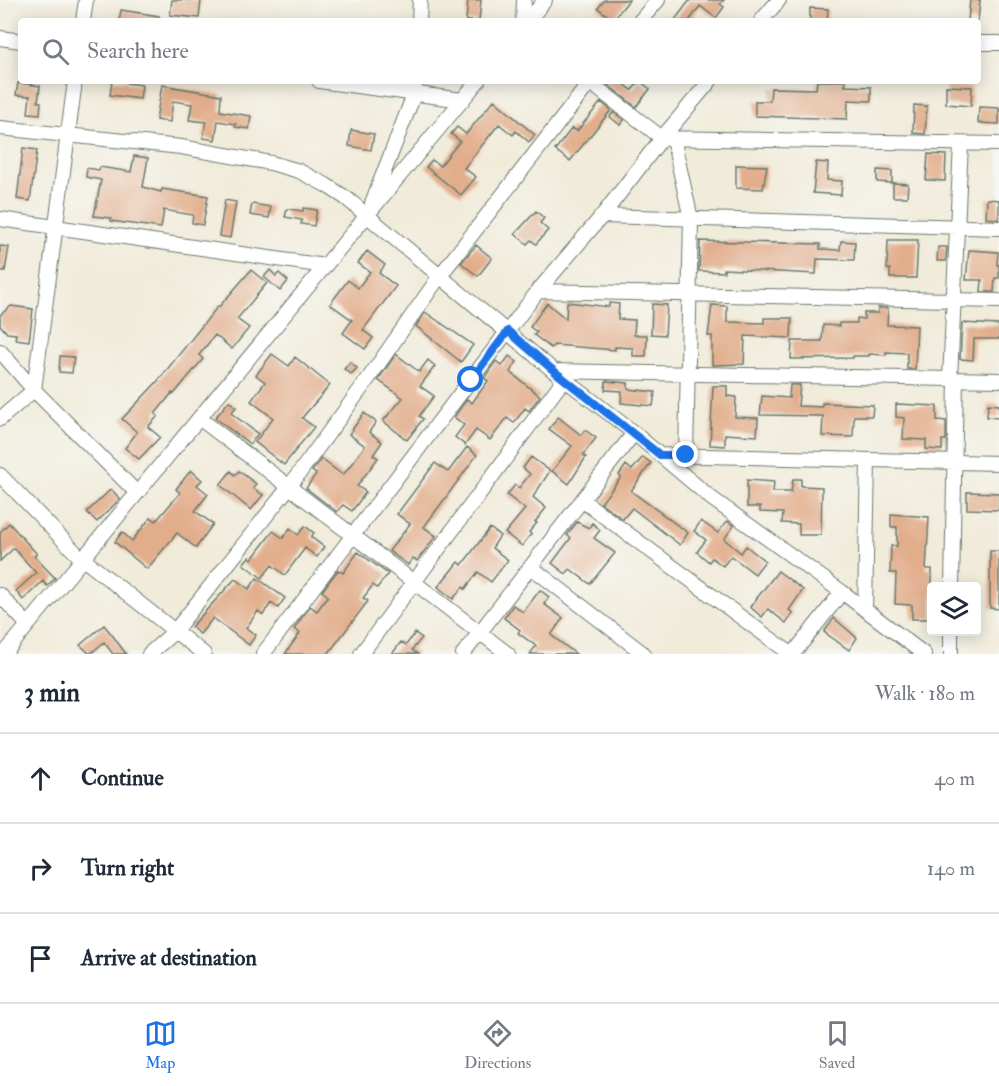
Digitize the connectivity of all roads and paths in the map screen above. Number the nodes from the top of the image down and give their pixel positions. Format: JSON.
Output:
{"nodes":[{"id":1,"x":86,"y":0,"type":"edge"},
{"id":2,"x":420,"y":0,"type":"edge"},
{"id":3,"x":524,"y":0,"type":"edge"},
{"id":4,"x":545,"y":0,"type":"edge"},
{"id":5,"x":658,"y":0,"type":"edge"},
{"id":6,"x":779,"y":0,"type":"edge"},
{"id":7,"x":83,"y":18,"type":"edge"},
{"id":8,"x":419,"y":18,"type":"edge"},
{"id":9,"x":523,"y":18,"type":"edge"},
{"id":10,"x":530,"y":18,"type":"edge"},
{"id":11,"x":643,"y":18,"type":"edge"},
{"id":12,"x":764,"y":18,"type":"edge"},
{"id":13,"x":0,"y":38,"type":"edge"},
{"id":14,"x":18,"y":41,"type":"edge"},
{"id":15,"x":981,"y":43,"type":"edge"},
{"id":16,"x":999,"y":43,"type":"edge"},
{"id":17,"x":75,"y":84,"type":"edge"},
{"id":18,"x":367,"y":84,"type":"edge"},
{"id":19,"x":476,"y":84,"type":"edge"},
{"id":20,"x":587,"y":84,"type":"edge"},
{"id":21,"x":593,"y":84,"type":"edge"},
{"id":22,"x":708,"y":84,"type":"edge"},
{"id":23,"x":415,"y":87,"type":"edge"},
{"id":24,"x":463,"y":100,"type":"junction"},
{"id":25,"x":0,"y":128,"type":"edge"},
{"id":26,"x":68,"y":135,"type":"junction"},
{"id":27,"x":668,"y":138,"type":"junction"},
{"id":28,"x":961,"y":144,"type":"junction"},
{"id":29,"x":999,"y":144,"type":"edge"},
{"id":30,"x":367,"y":216,"type":"junction"},
{"id":31,"x":602,"y":216,"type":"junction"},
{"id":32,"x":0,"y":219,"type":"edge"},
{"id":33,"x":692,"y":219,"type":"junction"},
{"id":34,"x":56,"y":226,"type":"junction"},
{"id":35,"x":957,"y":227,"type":"junction"},
{"id":36,"x":999,"y":228,"type":"edge"},
{"id":37,"x":325,"y":266,"type":"junction"},
{"id":38,"x":439,"y":277,"type":"junction"},
{"id":39,"x":538,"y":291,"type":"junction"},
{"id":40,"x":690,"y":294,"type":"junction"},
{"id":41,"x":953,"y":300,"type":"junction"},
{"id":42,"x":999,"y":301,"type":"edge"},
{"id":43,"x":508,"y":331,"type":"junction"},
{"id":44,"x":0,"y":351,"type":"edge"},
{"id":45,"x":688,"y":374,"type":"junction"},
{"id":46,"x":559,"y":375,"type":"junction"},
{"id":47,"x":953,"y":379,"type":"junction"},
{"id":48,"x":999,"y":380,"type":"edge"},
{"id":49,"x":34,"y":390,"type":"junction"},
{"id":50,"x":199,"y":418,"type":"junction"},
{"id":51,"x":0,"y":419,"type":"edge"},
{"id":52,"x":634,"y":433,"type":"junction"},
{"id":53,"x":660,"y":455,"type":"junction"},
{"id":54,"x":686,"y":455,"type":"junction"},
{"id":55,"x":868,"y":460,"type":"junction"},
{"id":56,"x":955,"y":462,"type":"junction"},
{"id":57,"x":999,"y":463,"type":"edge"},
{"id":58,"x":0,"y":475,"type":"edge"},
{"id":59,"x":289,"y":488,"type":"junction"},
{"id":60,"x":137,"y":493,"type":"junction"},
{"id":61,"x":582,"y":500,"type":"junction"},
{"id":62,"x":351,"y":536,"type":"junction"},
{"id":63,"x":83,"y":559,"type":"junction"},
{"id":64,"x":531,"y":567,"type":"junction"},
{"id":65,"x":952,"y":582,"type":"edge"},
{"id":66,"x":414,"y":584,"type":"junction"},
{"id":67,"x":842,"y":592,"type":"junction"},
{"id":68,"x":0,"y":595,"type":"edge"},
{"id":69,"x":865,"y":610,"type":"junction"},
{"id":70,"x":28,"y":625,"type":"junction"},
{"id":71,"x":174,"y":632,"type":"junction"},
{"id":72,"x":480,"y":633,"type":"junction"},
{"id":73,"x":951,"y":636,"type":"edge"},
{"id":74,"x":4,"y":654,"type":"edge"},
{"id":75,"x":149,"y":654,"type":"edge"},
{"id":76,"x":204,"y":654,"type":"edge"},
{"id":77,"x":262,"y":654,"type":"edge"},
{"id":78,"x":361,"y":654,"type":"edge"},
{"id":79,"x":463,"y":654,"type":"edge"},
{"id":80,"x":508,"y":654,"type":"edge"},
{"id":81,"x":644,"y":654,"type":"edge"},
{"id":82,"x":792,"y":654,"type":"edge"},
{"id":83,"x":924,"y":654,"type":"edge"},
{"id":84,"x":951,"y":654,"type":"edge"}],
"edges":[{"from":1,"to":7,"type":"street"},
{"from":2,"to":8,"type":"street"},
{"from":3,"to":9,"type":"street"},
{"from":4,"to":10,"type":"street"},
{"from":5,"to":11,"type":"street"},
{"from":6,"to":12,"type":"street"},
{"from":13,"to":14,"type":"street"},
{"from":15,"to":16,"type":"street"},
{"from":17,"to":26,"type":"street"},
{"from":18,"to":23,"type":"street"},
{"from":19,"to":24,"type":"street"},
{"from":20,"to":38,"type":"street"},
{"from":21,"to":27,"type":"street"},
{"from":22,"to":27,"type":"street"},
{"from":23,"to":24,"type":"street"},
{"from":23,"to":30,"type":"street"},
{"from":24,"to":30,"type":"street"},
{"from":25,"to":26,"type":"street"},
{"from":26,"to":30,"type":"street"},
{"from":26,"to":34,"type":"street"},
{"from":27,"to":28,"type":"street"},
{"from":27,"to":31,"type":"street"},
{"from":27,"to":33,"type":"street"},
{"from":28,"to":29,"type":"street"},
{"from":28,"to":35,"type":"street"},
{"from":30,"to":37,"type":"street"},
{"from":30,"to":38,"type":"street"},
{"from":31,"to":33,"type":"street"},
{"from":31,"to":39,"type":"street"},
{"from":32,"to":34,"type":"street"},
{"from":33,"to":35,"type":"street"},
{"from":33,"to":40,"type":"street"},
{"from":34,"to":37,"type":"street"},
{"from":34,"to":49,"type":"street"},
{"from":35,"to":36,"type":"street"},
{"from":35,"to":41,"type":"street"},
{"from":37,"to":50,"type":"street"},
{"from":38,"to":43,"type":"street"},
{"from":38,"to":59,"type":"street"},
{"from":39,"to":40,"type":"street"},
{"from":39,"to":43,"type":"street"},
{"from":40,"to":41,"type":"street"},
{"from":40,"to":45,"type":"street"},
{"from":41,"to":42,"type":"street"},
{"from":41,"to":47,"type":"street"},
{"from":43,"to":46,"type":"street"},
{"from":43,"to":62,"type":"street"},
{"from":44,"to":49,"type":"street"},
{"from":45,"to":46,"type":"street"},
{"from":45,"to":47,"type":"street"},
{"from":45,"to":54,"type":"street"},
{"from":46,"to":52,"type":"street"},
{"from":46,"to":66,"type":"street"},
{"from":47,"to":48,"type":"street"},
{"from":47,"to":56,"type":"street"},
{"from":49,"to":51,"type":"street"},
{"from":49,"to":60,"type":"street"},
{"from":50,"to":59,"type":"street"},
{"from":50,"to":60,"type":"street"},
{"from":52,"to":53,"type":"street"},
{"from":52,"to":61,"type":"street"},
{"from":53,"to":54,"type":"street"},
{"from":53,"to":67,"type":"street"},
{"from":54,"to":55,"type":"street"},
{"from":55,"to":56,"type":"street"},
{"from":55,"to":69,"type":"street"},
{"from":56,"to":57,"type":"street"},
{"from":56,"to":65,"type":"street"},
{"from":58,"to":63,"type":"street"},
{"from":59,"to":62,"type":"street"},
{"from":59,"to":71,"type":"street"},
{"from":60,"to":63,"type":"street"},
{"from":61,"to":64,"type":"street"},
{"from":61,"to":82,"type":"street"},
{"from":62,"to":66,"type":"street"},
{"from":62,"to":77,"type":"street"},
{"from":63,"to":70,"type":"street"},
{"from":63,"to":71,"type":"street"},
{"from":64,"to":72,"type":"street"},
{"from":64,"to":81,"type":"street"},
{"from":66,"to":72,"type":"street"},
{"from":66,"to":78,"type":"street"},
{"from":67,"to":69,"type":"street"},
{"from":67,"to":82,"type":"street"},
{"from":68,"to":70,"type":"street"},
{"from":69,"to":83,"type":"street"},
{"from":70,"to":74,"type":"street"},
{"from":71,"to":75,"type":"street"},
{"from":71,"to":76,"type":"street"},
{"from":72,"to":79,"type":"street"},
{"from":72,"to":80,"type":"street"},
{"from":73,"to":84,"type":"street"}]}
